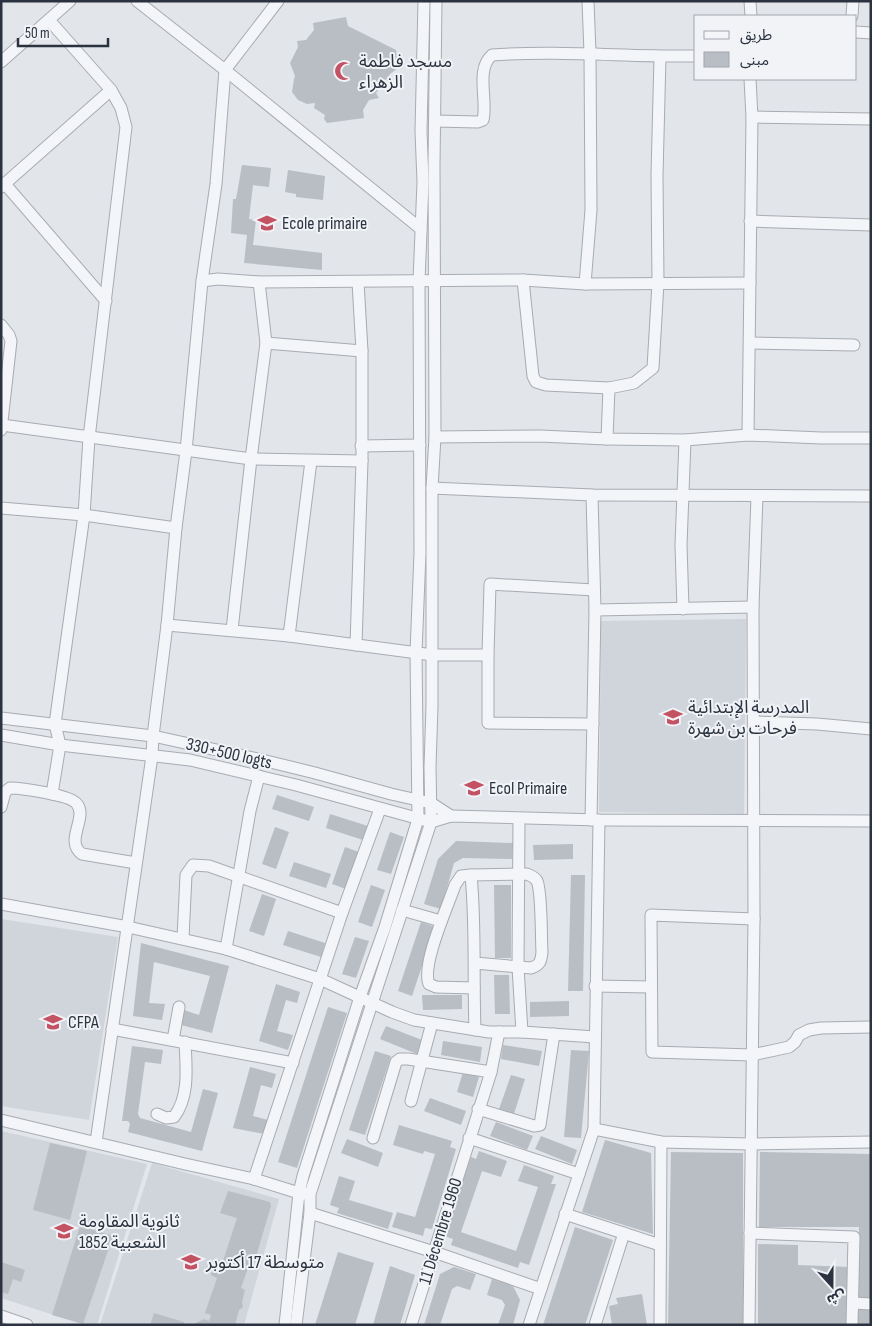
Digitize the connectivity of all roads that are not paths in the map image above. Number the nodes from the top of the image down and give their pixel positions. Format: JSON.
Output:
{"nodes":[{"id":1,"x":70,"y":1,"type":"edge"},
{"id":2,"x":137,"y":1,"type":"edge"},
{"id":3,"x":278,"y":1,"type":"edge"},
{"id":4,"x":424,"y":1,"type":"edge"},
{"id":5,"x":436,"y":1,"type":"edge"},
{"id":6,"x":588,"y":1,"type":"edge"},
{"id":7,"x":750,"y":1,"type":"edge"},
{"id":8,"x":853,"y":1,"type":"edge"},
{"id":9,"x":751,"y":15,"type":"edge"},
{"id":10,"x":852,"y":15,"type":"edge"},
{"id":11,"x":49,"y":20,"type":"junction"},
{"id":12,"x":857,"y":32,"type":"edge"},
{"id":13,"x":871,"y":33,"type":"edge"},
{"id":14,"x":590,"y":53,"type":"junction"},
{"id":15,"x":660,"y":56,"type":"junction"},
{"id":16,"x":694,"y":56,"type":"edge"},
{"id":17,"x":1,"y":62,"type":"edge"},
{"id":18,"x":225,"y":70,"type":"junction"},
{"id":19,"x":750,"y":80,"type":"edge"},
{"id":20,"x":111,"y":90,"type":"junction"},
{"id":21,"x":752,"y":117,"type":"junction"},
{"id":22,"x":871,"y":119,"type":"edge"},
{"id":23,"x":435,"y":127,"type":"junction"},
{"id":24,"x":421,"y":132,"type":"junction"},
{"id":25,"x":3,"y":185,"type":"edge"},
{"id":26,"x":750,"y":221,"type":"junction"},
{"id":27,"x":871,"y":225,"type":"edge"},
{"id":28,"x":421,"y":229,"type":"junction"},
{"id":29,"x":522,"y":280,"type":"junction"},
{"id":30,"x":202,"y":281,"type":"junction"},
{"id":31,"x":419,"y":281,"type":"junction"},
{"id":32,"x":434,"y":281,"type":"junction"},
{"id":33,"x":259,"y":282,"type":"junction"},
{"id":34,"x":358,"y":282,"type":"junction"},
{"id":35,"x":658,"y":283,"type":"junction"},
{"id":36,"x":584,"y":284,"type":"junction"},
{"id":37,"x":750,"y":284,"type":"junction"},
{"id":38,"x":106,"y":301,"type":"junction"},
{"id":39,"x":1,"y":325,"type":"edge"},
{"id":40,"x":266,"y":343,"type":"junction"},
{"id":41,"x":750,"y":343,"type":"junction"},
{"id":42,"x":854,"y":345,"type":"dead end"},
{"id":43,"x":362,"y":351,"type":"junction"},
{"id":44,"x":609,"y":388,"type":"junction"},
{"id":45,"x":2,"y":425,"type":"edge"},
{"id":46,"x":1,"y":430,"type":"edge"},
{"id":47,"x":748,"y":435,"type":"junction"},
{"id":48,"x":435,"y":437,"type":"junction"},
{"id":49,"x":89,"y":438,"type":"junction"},
{"id":50,"x":871,"y":438,"type":"edge"},
{"id":51,"x":607,"y":439,"type":"junction"},
{"id":52,"x":685,"y":440,"type":"junction"},
{"id":53,"x":420,"y":445,"type":"junction"},
{"id":54,"x":361,"y":446,"type":"junction"},
{"id":55,"x":186,"y":451,"type":"junction"},
{"id":56,"x":251,"y":459,"type":"junction"},
{"id":57,"x":362,"y":460,"type":"junction"},
{"id":58,"x":310,"y":461,"type":"junction"},
{"id":59,"x":432,"y":488,"type":"junction"},
{"id":60,"x":592,"y":495,"type":"junction"},
{"id":61,"x":684,"y":496,"type":"junction"},
{"id":62,"x":757,"y":496,"type":"junction"},
{"id":63,"x":871,"y":496,"type":"edge"},
{"id":64,"x":1,"y":508,"type":"edge"},
{"id":65,"x":84,"y":515,"type":"junction"},
{"id":66,"x":176,"y":528,"type":"junction"},
{"id":67,"x":594,"y":590,"type":"junction"},
{"id":68,"x":753,"y":608,"type":"junction"},
{"id":69,"x":683,"y":609,"type":"junction"},
{"id":70,"x":595,"y":610,"type":"junction"},
{"id":71,"x":167,"y":625,"type":"junction"},
{"id":72,"x":232,"y":630,"type":"junction"},
{"id":73,"x":289,"y":636,"type":"junction"},
{"id":74,"x":356,"y":645,"type":"junction"},
{"id":75,"x":416,"y":652,"type":"junction"},
{"id":76,"x":488,"y":654,"type":"junction"},
{"id":77,"x":433,"y":655,"type":"junction"},
{"id":78,"x":1,"y":718,"type":"edge"},
{"id":79,"x":754,"y":722,"type":"junction"},
{"id":80,"x":55,"y":724,"type":"junction"},
{"id":81,"x":593,"y":724,"type":"junction"},
{"id":82,"x":871,"y":729,"type":"edge"},
{"id":83,"x":1,"y":735,"type":"edge"},
{"id":84,"x":153,"y":736,"type":"junction"},
{"id":85,"x":60,"y":745,"type":"junction"},
{"id":86,"x":152,"y":756,"type":"junction"},
{"id":87,"x":259,"y":776,"type":"junction"},
{"id":88,"x":52,"y":794,"type":"junction"},
{"id":89,"x":418,"y":801,"type":"junction"},
{"id":90,"x":431,"y":803,"type":"junction"},
{"id":91,"x":1,"y":807,"type":"edge"},
{"id":92,"x":380,"y":809,"type":"junction"},
{"id":93,"x":451,"y":816,"type":"junction"},
{"id":94,"x":418,"y":819,"type":"junction"},
{"id":95,"x":519,"y":819,"type":"junction"},
{"id":96,"x":595,"y":820,"type":"junction"},
{"id":97,"x":754,"y":820,"type":"junction"},
{"id":98,"x":871,"y":821,"type":"edge"},
{"id":99,"x":431,"y":822,"type":"junction"},
{"id":100,"x":136,"y":863,"type":"junction"},
{"id":101,"x":471,"y":875,"type":"junction"},
{"id":102,"x":517,"y":875,"type":"junction"},
{"id":103,"x":239,"y":876,"type":"junction"},
{"id":104,"x":1,"y":904,"type":"edge"},
{"id":105,"x":402,"y":910,"type":"junction"},
{"id":106,"x":342,"y":914,"type":"junction"},
{"id":107,"x":754,"y":919,"type":"junction"},
{"id":108,"x":441,"y":921,"type":"junction"},
{"id":109,"x":128,"y":927,"type":"junction"},
{"id":110,"x":184,"y":938,"type":"junction"},
{"id":111,"x":226,"y":949,"type":"junction"},
{"id":112,"x":475,"y":963,"type":"junction"},
{"id":113,"x":518,"y":967,"type":"junction"},
{"id":114,"x":320,"y":979,"type":"junction"},
{"id":115,"x":595,"y":986,"type":"junction"},
{"id":116,"x":651,"y":987,"type":"junction"},
{"id":117,"x":474,"y":988,"type":"junction"},
{"id":118,"x":360,"y":997,"type":"junction"},
{"id":119,"x":374,"y":1004,"type":"junction"},
{"id":120,"x":179,"y":1007,"type":"dead end"},
{"id":121,"x":432,"y":1023,"type":"junction"},
{"id":122,"x":871,"y":1027,"type":"edge"},
{"id":123,"x":112,"y":1029,"type":"junction"},
{"id":124,"x":475,"y":1030,"type":"junction"},
{"id":125,"x":499,"y":1032,"type":"junction"},
{"id":126,"x":522,"y":1032,"type":"junction"},
{"id":127,"x":554,"y":1034,"type":"junction"},
{"id":128,"x":595,"y":1037,"type":"junction"},
{"id":129,"x":173,"y":1040,"type":"junction"},
{"id":130,"x":185,"y":1042,"type":"junction"},
{"id":131,"x":752,"y":1055,"type":"junction"},
{"id":132,"x":421,"y":1061,"type":"junction"},
{"id":133,"x":293,"y":1063,"type":"junction"},
{"id":134,"x":491,"y":1072,"type":"junction"},
{"id":135,"x":411,"y":1102,"type":"dead end"},
{"id":136,"x":478,"y":1109,"type":"junction"},
{"id":137,"x":157,"y":1114,"type":"dead end"},
{"id":138,"x":1,"y":1120,"type":"edge"},
{"id":139,"x":594,"y":1129,"type":"junction"},
{"id":140,"x":373,"y":1138,"type":"dead end"},
{"id":141,"x":470,"y":1138,"type":"junction"},
{"id":142,"x":96,"y":1142,"type":"junction"},
{"id":143,"x":660,"y":1142,"type":"junction"},
{"id":144,"x":871,"y":1142,"type":"edge"},
{"id":145,"x":751,"y":1144,"type":"junction"},
{"id":146,"x":579,"y":1174,"type":"junction"},
{"id":147,"x":254,"y":1179,"type":"junction"},
{"id":148,"x":305,"y":1194,"type":"junction"},
{"id":149,"x":310,"y":1212,"type":"junction"},
{"id":150,"x":566,"y":1214,"type":"junction"},
{"id":151,"x":624,"y":1233,"type":"junction"},
{"id":152,"x":750,"y":1233,"type":"junction"},
{"id":153,"x":660,"y":1245,"type":"junction"},
{"id":154,"x":434,"y":1252,"type":"junction"},
{"id":155,"x":541,"y":1289,"type":"junction"},
{"id":156,"x":853,"y":1303,"type":"junction"},
{"id":157,"x":871,"y":1304,"type":"edge"},
{"id":158,"x":1,"y":1316,"type":"edge"},
{"id":159,"x":28,"y":1325,"type":"edge"},
{"id":160,"x":285,"y":1325,"type":"edge"},
{"id":161,"x":296,"y":1325,"type":"edge"},
{"id":162,"x":411,"y":1325,"type":"edge"},
{"id":163,"x":529,"y":1325,"type":"edge"},
{"id":164,"x":594,"y":1325,"type":"edge"},
{"id":165,"x":660,"y":1325,"type":"edge"},
{"id":166,"x":749,"y":1325,"type":"edge"},
{"id":167,"x":852,"y":1325,"type":"edge"}],
"edges":[{"from":1,"to":11,"type":"street"},
{"from":2,"to":18,"type":"street"},
{"from":3,"to":18,"type":"street"},
{"from":4,"to":24,"type":"street"},
{"from":5,"to":23,"type":"street"},
{"from":6,"to":14,"type":"street"},
{"from":7,"to":9,"type":"street"},
{"from":8,"to":10,"type":"street"},
{"from":11,"to":17,"type":"street"},
{"from":11,"to":20,"type":"street"},
{"from":12,"to":13,"type":"street"},
{"from":14,"to":15,"type":"street"},
{"from":14,"to":23,"type":"street"},
{"from":14,"to":36,"type":"street"},
{"from":15,"to":16,"type":"street"},
{"from":15,"to":35,"type":"street"},
{"from":18,"to":28,"type":"street"},
{"from":18,"to":30,"type":"street"},
{"from":19,"to":21,"type":"street"},
{"from":20,"to":25,"type":"street"},
{"from":20,"to":38,"type":"street"},
{"from":21,"to":22,"type":"street"},
{"from":21,"to":26,"type":"street"},
{"from":23,"to":24,"type":"street"},
{"from":23,"to":32,"type":"street"},
{"from":24,"to":28,"type":"street"},
{"from":25,"to":38,"type":"street"},
{"from":26,"to":27,"type":"street"},
{"from":26,"to":37,"type":"street"},
{"from":28,"to":31,"type":"street"},
{"from":29,"to":32,"type":"street"},
{"from":29,"to":36,"type":"street"},
{"from":29,"to":44,"type":"street"},
{"from":30,"to":33,"type":"street"},
{"from":30,"to":55,"type":"street"},
{"from":31,"to":32,"type":"street"},
{"from":31,"to":34,"type":"street"},
{"from":31,"to":53,"type":"street"},
{"from":32,"to":48,"type":"street"},
{"from":33,"to":34,"type":"street"},
{"from":33,"to":40,"type":"street"},
{"from":34,"to":43,"type":"street"},
{"from":35,"to":36,"type":"street"},
{"from":35,"to":37,"type":"street"},
{"from":35,"to":44,"type":"street"},
{"from":37,"to":41,"type":"street"},
{"from":38,"to":49,"type":"street"},
{"from":39,"to":45,"type":"street"},
{"from":40,"to":43,"type":"street"},
{"from":40,"to":56,"type":"street"},
{"from":41,"to":42,"type":"street"},
{"from":41,"to":47,"type":"street"},
{"from":43,"to":54,"type":"street"},
{"from":44,"to":51,"type":"street"},
{"from":45,"to":46,"type":"street"},
{"from":45,"to":49,"type":"street"},
{"from":47,"to":50,"type":"street"},
{"from":47,"to":52,"type":"street"},
{"from":48,"to":51,"type":"street"},
{"from":48,"to":59,"type":"street"},
{"from":49,"to":55,"type":"street"},
{"from":49,"to":65,"type":"street"},
{"from":51,"to":52,"type":"street"},
{"from":52,"to":61,"type":"street"},
{"from":53,"to":54,"type":"street"},
{"from":53,"to":75,"type":"street"},
{"from":54,"to":57,"type":"street"},
{"from":55,"to":56,"type":"street"},
{"from":55,"to":66,"type":"street"},
{"from":56,"to":58,"type":"street"},
{"from":56,"to":72,"type":"street"},
{"from":57,"to":58,"type":"street"},
{"from":57,"to":74,"type":"street"},
{"from":58,"to":73,"type":"street"},
{"from":59,"to":60,"type":"street"},
{"from":59,"to":77,"type":"street"},
{"from":60,"to":61,"type":"street"},
{"from":60,"to":67,"type":"street"},
{"from":61,"to":62,"type":"street"},
{"from":61,"to":69,"type":"street"},
{"from":62,"to":63,"type":"street"},
{"from":62,"to":68,"type":"street"},
{"from":64,"to":65,"type":"street"},
{"from":65,"to":66,"type":"street"},
{"from":65,"to":80,"type":"street"},
{"from":66,"to":71,"type":"street"},
{"from":67,"to":70,"type":"street"},
{"from":67,"to":76,"type":"street"},
{"from":68,"to":69,"type":"street"},
{"from":68,"to":79,"type":"street"},
{"from":69,"to":70,"type":"street"},
{"from":70,"to":81,"type":"street"},
{"from":71,"to":72,"type":"street"},
{"from":71,"to":84,"type":"street"},
{"from":72,"to":73,"type":"street"},
{"from":73,"to":74,"type":"street"},
{"from":74,"to":75,"type":"street"},
{"from":75,"to":77,"type":"street"},
{"from":75,"to":89,"type":"street"},
{"from":76,"to":77,"type":"street"},
{"from":76,"to":81,"type":"street"},
{"from":77,"to":90,"type":"street"},
{"from":78,"to":80,"type":"street","name":"330+500 logts"},
{"from":79,"to":82,"type":"street"},
{"from":79,"to":97,"type":"street"},
{"from":80,"to":84,"type":"street","name":"330+500 logts"},
{"from":80,"to":85,"type":"street"},
{"from":81,"to":96,"type":"street"},
{"from":83,"to":85,"type":"street"},
{"from":84,"to":86,"type":"street"},
{"from":84,"to":89,"type":"street","name":"330+500 logts"},
{"from":85,"to":86,"type":"street"},
{"from":85,"to":88,"type":"street"},
{"from":86,"to":87,"type":"street"},
{"from":86,"to":100,"type":"street"},
{"from":87,"to":92,"type":"street"},
{"from":87,"to":103,"type":"street"},
{"from":88,"to":91,"type":"street"},
{"from":88,"to":100,"type":"street"},
{"from":89,"to":90,"type":"street","name":"330+500 logts"},
{"from":89,"to":94,"type":"street"},
{"from":90,"to":93,"type":"street","name":"330+500 logts"},
{"from":90,"to":99,"type":"street"},
{"from":92,"to":94,"type":"street"},
{"from":92,"to":106,"type":"street"},
{"from":93,"to":95,"type":"street"},
{"from":93,"to":99,"type":"street"},
{"from":94,"to":99,"type":"street"},
{"from":94,"to":118,"type":"street"},
{"from":95,"to":96,"type":"street"},
{"from":95,"to":102,"type":"street"},
{"from":96,"to":97,"type":"street"},
{"from":96,"to":115,"type":"street"},
{"from":97,"to":98,"type":"street"},
{"from":97,"to":107,"type":"street"},
{"from":99,"to":105,"type":"street"},
{"from":100,"to":109,"type":"street"},
{"from":101,"to":102,"type":"street"},
{"from":101,"to":108,"type":"street"},
{"from":101,"to":112,"type":"street"},
{"from":102,"to":113,"type":"street"},
{"from":102,"to":113,"type":"street"},
{"from":103,"to":106,"type":"street"},
{"from":103,"to":110,"type":"street"},
{"from":103,"to":111,"type":"street"},
{"from":104,"to":109,"type":"street"},
{"from":105,"to":108,"type":"street"},
{"from":105,"to":119,"type":"street"},
{"from":106,"to":114,"type":"street"},
{"from":107,"to":116,"type":"street"},
{"from":107,"to":131,"type":"street"},
{"from":108,"to":117,"type":"street"},
{"from":109,"to":110,"type":"street"},
{"from":109,"to":123,"type":"street"},
{"from":110,"to":111,"type":"street"},
{"from":111,"to":114,"type":"street"},
{"from":112,"to":113,"type":"street"},
{"from":112,"to":117,"type":"street"},
{"from":113,"to":126,"type":"street"},
{"from":114,"to":118,"type":"street"},
{"from":114,"to":133,"type":"street"},
{"from":115,"to":116,"type":"street"},
{"from":115,"to":128,"type":"street"},
{"from":116,"to":131,"type":"street"},
{"from":117,"to":124,"type":"street"},
{"from":118,"to":119,"type":"street"},
{"from":118,"to":148,"type":"street"},
{"from":119,"to":121,"type":"street"},
{"from":119,"to":148,"type":"street"},
{"from":120,"to":129,"type":"street"},
{"from":121,"to":124,"type":"street"},
{"from":121,"to":132,"type":"street"},
{"from":122,"to":131,"type":"street"},
{"from":123,"to":129,"type":"street"},
{"from":123,"to":142,"type":"street"},
{"from":124,"to":125,"type":"street"},
{"from":125,"to":126,"type":"street"},
{"from":125,"to":134,"type":"street","name":"11 Décembre 1960"},
{"from":126,"to":127,"type":"street"},
{"from":127,"to":128,"type":"street"},
{"from":127,"to":136,"type":"street"},
{"from":128,"to":139,"type":"street"},
{"from":129,"to":130,"type":"street"},
{"from":130,"to":133,"type":"street"},
{"from":130,"to":137,"type":"street"},
{"from":131,"to":145,"type":"street"},
{"from":132,"to":134,"type":"street"},
{"from":132,"to":135,"type":"street"},
{"from":132,"to":140,"type":"street"},
{"from":133,"to":147,"type":"street"},
{"from":134,"to":136,"type":"street","name":"11 Décembre 1960"},
{"from":136,"to":141,"type":"street","name":"11 Décembre 1960"},
{"from":138,"to":142,"type":"street"},
{"from":139,"to":143,"type":"street"},
{"from":139,"to":146,"type":"street"},
{"from":141,"to":146,"type":"street"},
{"from":141,"to":154,"type":"street","name":"11 Décembre 1960"},
{"from":142,"to":147,"type":"street"},
{"from":143,"to":145,"type":"street"},
{"from":143,"to":153,"type":"street"},
{"from":144,"to":145,"type":"street"},
{"from":145,"to":152,"type":"street"},
{"from":146,"to":150,"type":"street"},
{"from":147,"to":148,"type":"street"},
{"from":148,"to":149,"type":"street"},
{"from":148,"to":160,"type":"street"},
{"from":149,"to":154,"type":"street"},
{"from":149,"to":161,"type":"street"},
{"from":150,"to":151,"type":"street"},
{"from":150,"to":155,"type":"street"},
{"from":151,"to":153,"type":"street"},
{"from":151,"to":164,"type":"street"},
{"from":152,"to":156,"type":"street"},
{"from":152,"to":166,"type":"street"},
{"from":153,"to":165,"type":"street"},
{"from":154,"to":155,"type":"street"},
{"from":154,"to":162,"type":"street","name":"11 Décembre 1960"},
{"from":155,"to":163,"type":"street"},
{"from":156,"to":157,"type":"street"},
{"from":156,"to":167,"type":"street"},
{"from":158,"to":159,"type":"street"}]}
